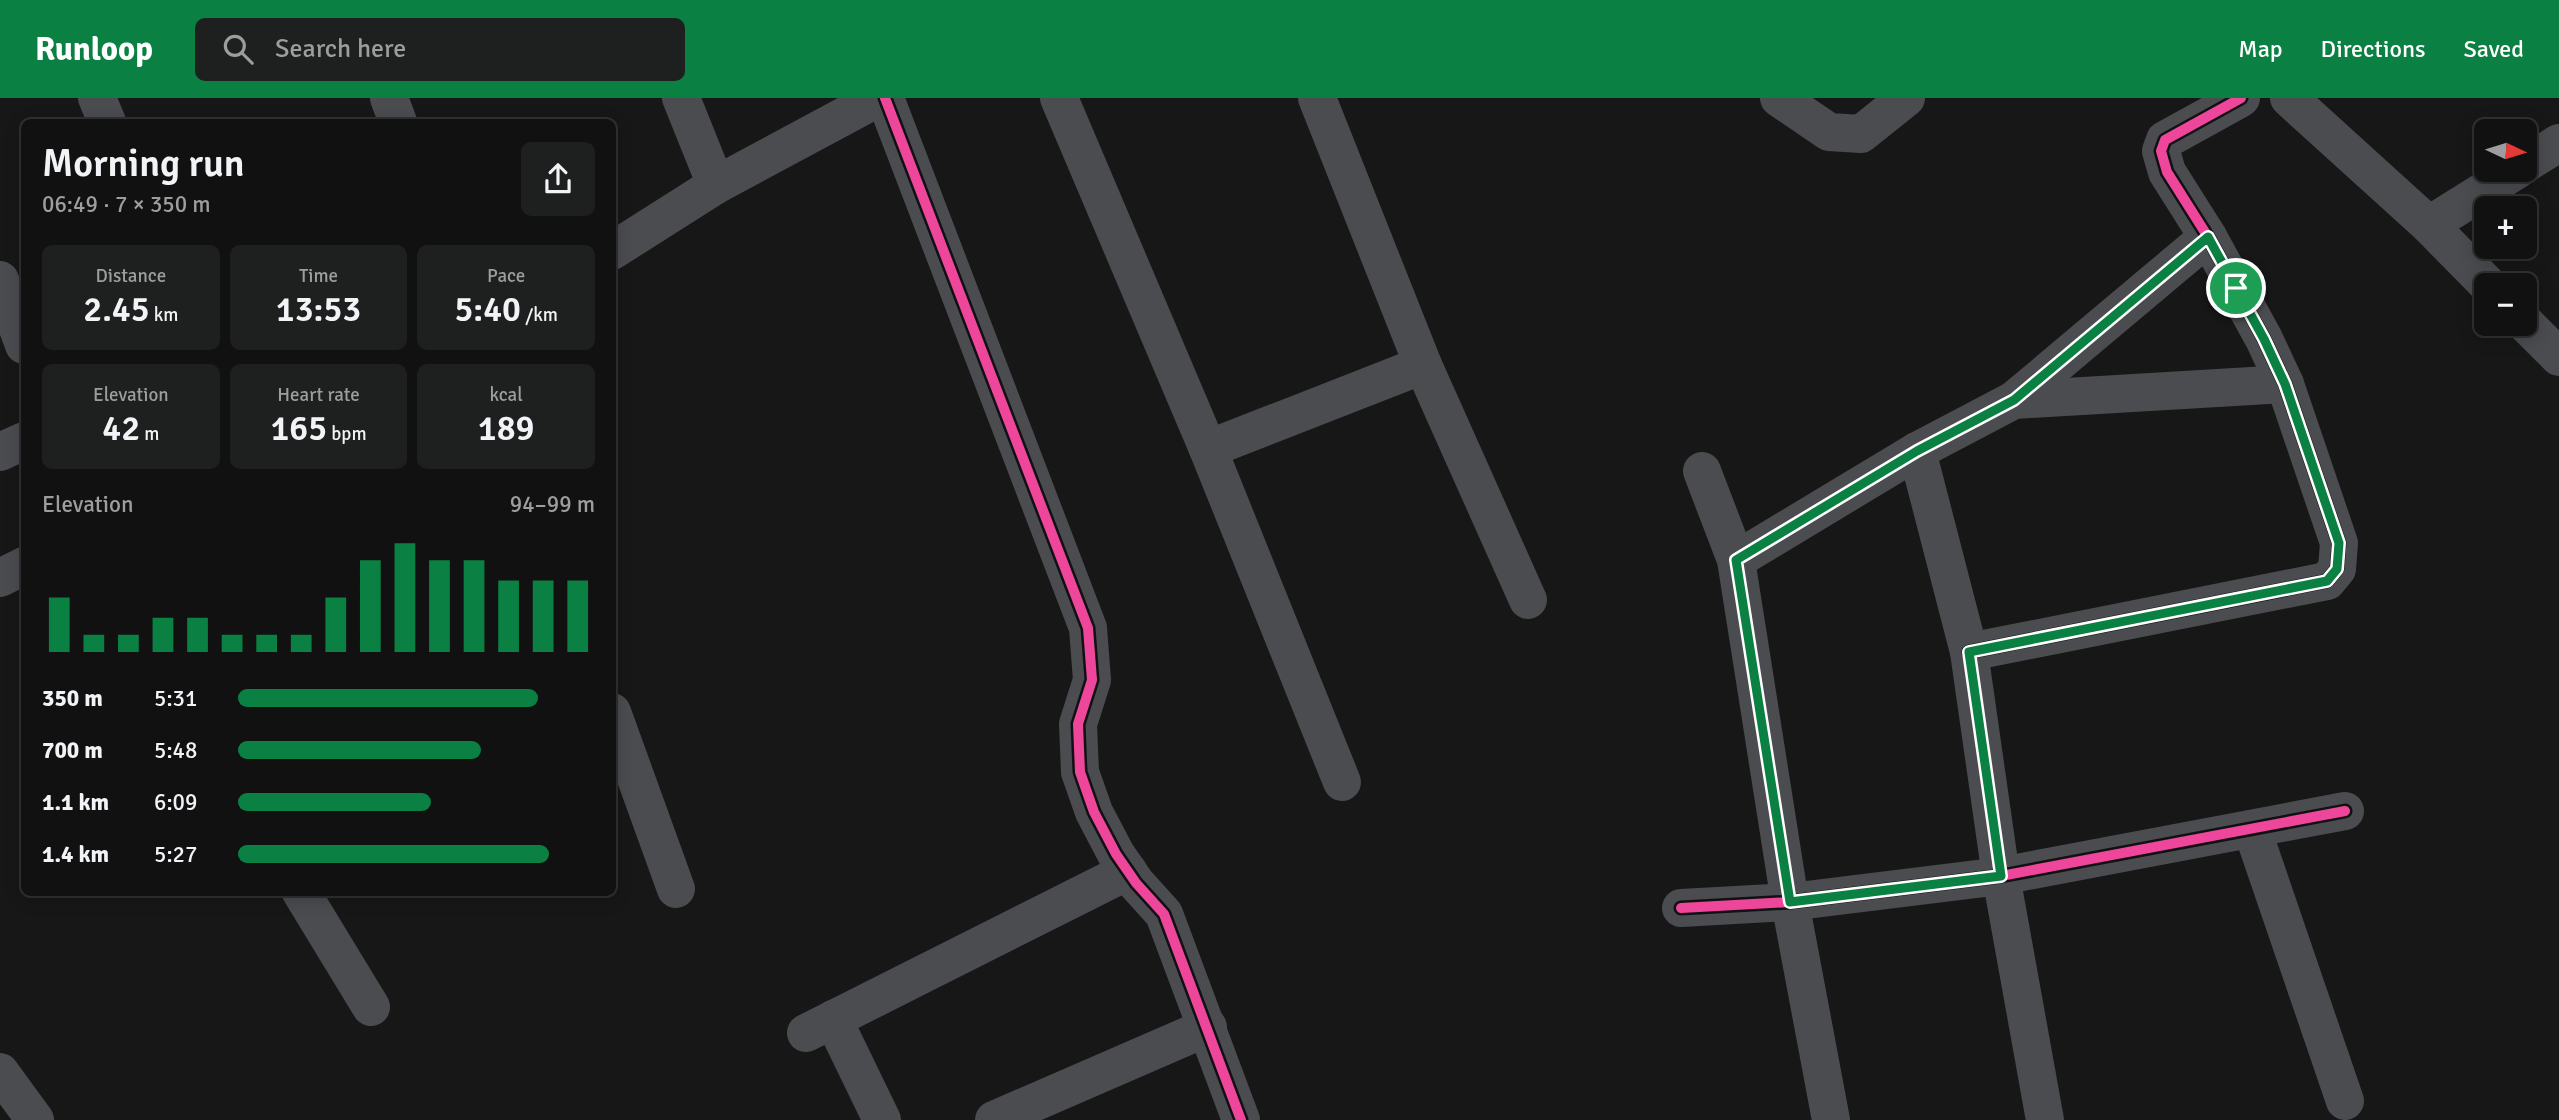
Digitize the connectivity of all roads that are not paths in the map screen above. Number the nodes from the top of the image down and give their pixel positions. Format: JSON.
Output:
{"nodes":[{"id":1,"x":97,"y":98,"type":"edge"},
{"id":2,"x":389,"y":98,"type":"edge"},
{"id":3,"x":681,"y":98,"type":"edge"},
{"id":4,"x":878,"y":98,"type":"edge"},
{"id":5,"x":886,"y":98,"type":"edge"},
{"id":6,"x":1059,"y":98,"type":"edge"},
{"id":7,"x":1317,"y":98,"type":"edge"},
{"id":8,"x":1779,"y":98,"type":"edge"},
{"id":9,"x":1906,"y":98,"type":"edge"},
{"id":10,"x":2241,"y":98,"type":"edge"},
{"id":11,"x":2289,"y":98,"type":"edge"},
{"id":12,"x":106,"y":119,"type":"edge"},
{"id":13,"x":397,"y":119,"type":"edge"},
{"id":14,"x":2559,"y":143,"type":"edge"},
{"id":15,"x":2538,"y":156,"type":"edge"},
{"id":16,"x":2498,"y":182,"type":"edge"},
{"id":17,"x":716,"y":185,"type":"junction"},
{"id":18,"x":2429,"y":225,"type":"junction"},
{"id":19,"x":2208,"y":237,"type":"junction"},
{"id":20,"x":616,"y":248,"type":"edge"},
{"id":21,"x":2476,"y":273,"type":"edge"},
{"id":22,"x":0,"y":280,"type":"edge"},
{"id":23,"x":2537,"y":334,"type":"edge"},
{"id":24,"x":21,"y":337,"type":"edge"},
{"id":25,"x":2558,"y":354,"type":"edge"},
{"id":26,"x":1423,"y":365,"type":"junction"},
{"id":27,"x":2285,"y":384,"type":"junction"},
{"id":28,"x":2014,"y":400,"type":"junction"},
{"id":29,"x":21,"y":442,"type":"edge"},
{"id":30,"x":1208,"y":449,"type":"junction"},
{"id":31,"x":1917,"y":451,"type":"junction"},
{"id":32,"x":0,"y":452,"type":"edge"},
{"id":33,"x":1702,"y":471,"type":"dead end"},
{"id":34,"x":1736,"y":560,"type":"junction"},
{"id":35,"x":21,"y":568,"type":"edge"},
{"id":36,"x":0,"y":578,"type":"edge"},
{"id":37,"x":1528,"y":600,"type":"dead end"},
{"id":38,"x":1969,"y":652,"type":"junction"},
{"id":39,"x":616,"y":723,"type":"edge"},
{"id":40,"x":1342,"y":782,"type":"dead end"},
{"id":41,"x":2345,"y":811,"type":"dead end"},
{"id":42,"x":2252,"y":829,"type":"junction"},
{"id":43,"x":1128,"y":871,"type":"junction"},
{"id":44,"x":2001,"y":876,"type":"junction"},
{"id":45,"x":676,"y":889,"type":"dead end"},
{"id":46,"x":303,"y":896,"type":"edge"},
{"id":47,"x":1790,"y":902,"type":"junction"},
{"id":48,"x":1681,"y":908,"type":"dead end"},
{"id":49,"x":371,"y":1007,"type":"dead end"},
{"id":50,"x":1208,"y":1027,"type":"junction"},
{"id":51,"x":0,"y":1072,"type":"edge"},
{"id":52,"x":2345,"y":1101,"type":"dead end"},
{"id":53,"x":35,"y":1120,"type":"edge"},
{"id":54,"x":882,"y":1120,"type":"edge"},
{"id":55,"x":994,"y":1120,"type":"edge"},
{"id":56,"x":1241,"y":1120,"type":"edge"},
{"id":57,"x":1830,"y":1120,"type":"edge"},
{"id":58,"x":2045,"y":1120,"type":"edge"}],
"edges":[{"from":1,"to":12,"type":"street"},
{"from":2,"to":13,"type":"street"},
{"from":3,"to":17,"type":"street"},
{"from":4,"to":17,"type":"street"},
{"from":5,"to":43,"type":"street"},
{"from":6,"to":30,"type":"street"},
{"from":7,"to":26,"type":"street"},
{"from":8,"to":9,"type":"street"},
{"from":10,"to":19,"type":"street"},
{"from":11,"to":18,"type":"street"},
{"from":14,"to":15,"type":"street"},
{"from":16,"to":18,"type":"street"},
{"from":17,"to":20,"type":"street"},
{"from":18,"to":21,"type":"street"},
{"from":19,"to":27,"type":"street"},
{"from":19,"to":28,"type":"street"},
{"from":22,"to":24,"type":"street"},
{"from":23,"to":25,"type":"street"},
{"from":26,"to":30,"type":"street"},
{"from":26,"to":37,"type":"street"},
{"from":27,"to":28,"type":"street"},
{"from":27,"to":38,"type":"street"},
{"from":28,"to":31,"type":"street"},
{"from":29,"to":32,"type":"street"},
{"from":30,"to":40,"type":"street"},
{"from":31,"to":34,"type":"street"},
{"from":31,"to":38,"type":"street"},
{"from":33,"to":34,"type":"street"},
{"from":34,"to":47,"type":"street"},
{"from":35,"to":36,"type":"street"},
{"from":38,"to":44,"type":"street"},
{"from":39,"to":45,"type":"street"},
{"from":41,"to":42,"type":"street"},
{"from":42,"to":44,"type":"street"},
{"from":42,"to":52,"type":"street"},
{"from":43,"to":50,"type":"street"},
{"from":43,"to":54,"type":"street"},
{"from":44,"to":47,"type":"street"},
{"from":44,"to":58,"type":"street"},
{"from":46,"to":49,"type":"street"},
{"from":47,"to":48,"type":"street"},
{"from":47,"to":57,"type":"street"},
{"from":50,"to":55,"type":"street"},
{"from":50,"to":56,"type":"street"},
{"from":51,"to":53,"type":"street"}]}
